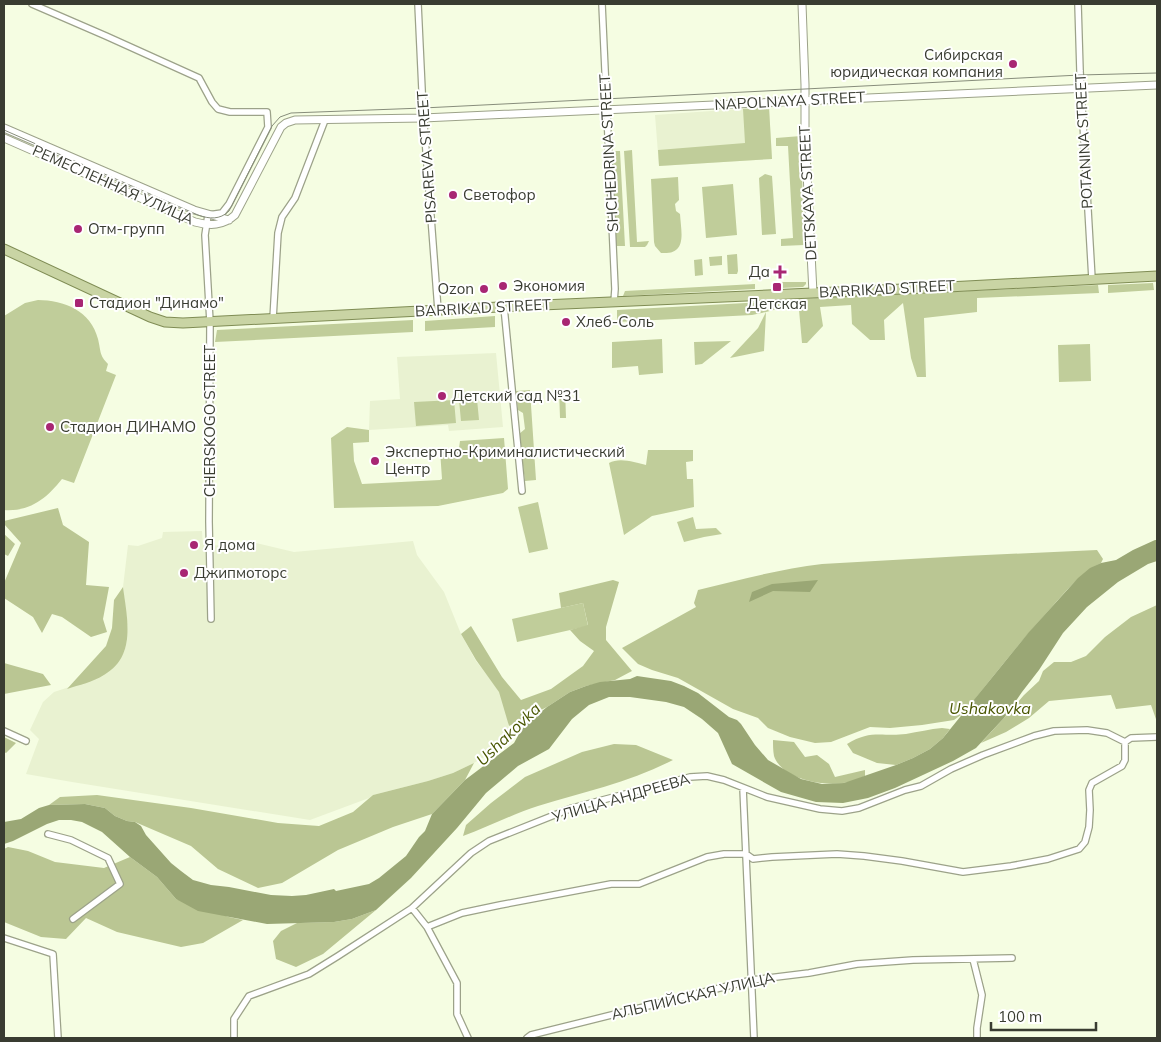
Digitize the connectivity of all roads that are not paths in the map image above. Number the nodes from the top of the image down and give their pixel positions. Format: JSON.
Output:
{"nodes":[{"id":1,"x":32,"y":4,"type":"edge"},
{"id":2,"x":418,"y":4,"type":"edge"},
{"id":3,"x":602,"y":4,"type":"edge"},
{"id":4,"x":802,"y":4,"type":"edge"},
{"id":5,"x":1078,"y":4,"type":"edge"},
{"id":6,"x":1157,"y":84,"type":"edge"},
{"id":7,"x":1081,"y":88,"type":"junction"},
{"id":8,"x":804,"y":100,"type":"junction"},
{"id":9,"x":607,"y":110,"type":"junction"},
{"id":10,"x":424,"y":118,"type":"junction"},
{"id":11,"x":325,"y":120,"type":"junction"},
{"id":12,"x":4,"y":128,"type":"edge"},
{"id":13,"x":4,"y":138,"type":"edge"},
{"id":14,"x":208,"y":215,"type":"junction"},
{"id":15,"x":229,"y":220,"type":"junction"},
{"id":16,"x":206,"y":224,"type":"junction"},
{"id":17,"x":4,"y":249,"type":"edge"},
{"id":18,"x":1157,"y":276,"type":"edge"},
{"id":19,"x":1092,"y":279,"type":"junction"},
{"id":20,"x":814,"y":293,"type":"junction"},
{"id":21,"x":614,"y":302,"type":"junction"},
{"id":22,"x":504,"y":307,"type":"junction"},
{"id":23,"x":438,"y":310,"type":"junction"},
{"id":24,"x":273,"y":319,"type":"junction"},
{"id":25,"x":210,"y":322,"type":"junction"},
{"id":26,"x":522,"y":491,"type":"dead end"},
{"id":27,"x":211,"y":619,"type":"dead end"},
{"id":28,"x":4,"y":731,"type":"edge"},
{"id":29,"x":1157,"y":737,"type":"edge"},
{"id":30,"x":26,"y":741,"type":"dead end"},
{"id":31,"x":1125,"y":742,"type":"junction"},
{"id":32,"x":743,"y":788,"type":"junction"},
{"id":33,"x":48,"y":834,"type":"dead end"},
{"id":34,"x":746,"y":854,"type":"junction"},
{"id":35,"x":412,"y":908,"type":"junction"},
{"id":36,"x":73,"y":919,"type":"dead end"},
{"id":37,"x":427,"y":927,"type":"junction"},
{"id":38,"x":4,"y":938,"type":"edge"},
{"id":39,"x":1012,"y":958,"type":"dead end"},
{"id":40,"x":972,"y":959,"type":"junction"},
{"id":41,"x":752,"y":980,"type":"junction"},
{"id":42,"x":58,"y":1038,"type":"edge"},
{"id":43,"x":234,"y":1038,"type":"edge"},
{"id":44,"x":468,"y":1038,"type":"edge"},
{"id":45,"x":527,"y":1038,"type":"edge"},
{"id":46,"x":754,"y":1038,"type":"edge"},
{"id":47,"x":977,"y":1038,"type":"edge"}],
"edges":[{"from":1,"to":14,"type":"street"},
{"from":2,"to":10,"type":"street","name":"PISAREVA STREET"},
{"from":3,"to":9,"type":"street","name":"SHCHEDRINA STREET"},
{"from":4,"to":8,"type":"street","name":"DETSKAYA STREET"},
{"from":5,"to":7,"type":"street","name":"POTANINA STREET"},
{"from":6,"to":7,"type":"street","name":"NAPOLNAYA STREET"},
{"from":7,"to":8,"type":"street","name":"NAPOLNAYA STREET"},
{"from":7,"to":19,"type":"street","name":"POTANINA STREET"},
{"from":8,"to":9,"type":"street","name":"NAPOLNAYA STREET"},
{"from":8,"to":20,"type":"street","name":"DETSKAYA STREET"},
{"from":9,"to":10,"type":"street","name":"NAPOLNAYA STREET"},
{"from":9,"to":21,"type":"street","name":"SHCHEDRINA STREET"},
{"from":10,"to":11,"type":"street","name":"NAPOLNAYA STREET"},
{"from":10,"to":23,"type":"street","name":"PISAREVA STREET"},
{"from":11,"to":15,"type":"street","name":"NAPOLNAYA STREET"},
{"from":11,"to":24,"type":"street"},
{"from":12,"to":14,"type":"street"},
{"from":13,"to":16,"type":"street","name":"РЕМЕСЛЕННАЯ УЛИЦА"},
{"from":14,"to":15,"type":"street"},
{"from":14,"to":16,"type":"street","name":"CHERSKOGO STREET"},
{"from":15,"to":16,"type":"street","name":"РЕМЕСЛЕННАЯ УЛИЦА"},
{"from":16,"to":25,"type":"street","name":"CHERSKOGO STREET"},
{"from":17,"to":25,"type":"main road","name":"BARRIKAD STREET"},
{"from":18,"to":19,"type":"main road","name":"BARRIKAD STREET"},
{"from":19,"to":20,"type":"main road","name":"BARRIKAD STREET"},
{"from":20,"to":21,"type":"main road","name":"BARRIKAD STREET"},
{"from":21,"to":22,"type":"main road","name":"BARRIKAD STREET"},
{"from":22,"to":23,"type":"main road","name":"BARRIKAD STREET"},
{"from":22,"to":26,"type":"street"},
{"from":23,"to":24,"type":"main road","name":"BARRIKAD STREET"},
{"from":24,"to":25,"type":"main road","name":"BARRIKAD STREET"},
{"from":25,"to":27,"type":"street","name":"CHERSKOGO STREET"},
{"from":28,"to":30,"type":"street"},
{"from":29,"to":31,"type":"street"},
{"from":31,"to":32,"type":"street","name":"УЛИЦА АНДРЕЕВА"},
{"from":31,"to":34,"type":"street"},
{"from":32,"to":34,"type":"street"},
{"from":32,"to":35,"type":"street","name":"УЛИЦА АНДРЕЕВА"},
{"from":33,"to":36,"type":"street"},
{"from":34,"to":37,"type":"street"},
{"from":34,"to":41,"type":"street"},
{"from":35,"to":37,"type":"street"},
{"from":35,"to":43,"type":"street","name":"УЛИЦА АНДРЕЕВА"},
{"from":37,"to":44,"type":"street"},
{"from":38,"to":42,"type":"street"},
{"from":39,"to":40,"type":"street","name":"АЛЬПИЙСКАЯ УЛИЦА"},
{"from":40,"to":41,"type":"street","name":"АЛЬПИЙСКАЯ УЛИЦА"},
{"from":40,"to":47,"type":"street"},
{"from":41,"to":45,"type":"street","name":"АЛЬПИЙСКАЯ УЛИЦА"},
{"from":41,"to":46,"type":"street"}]}
